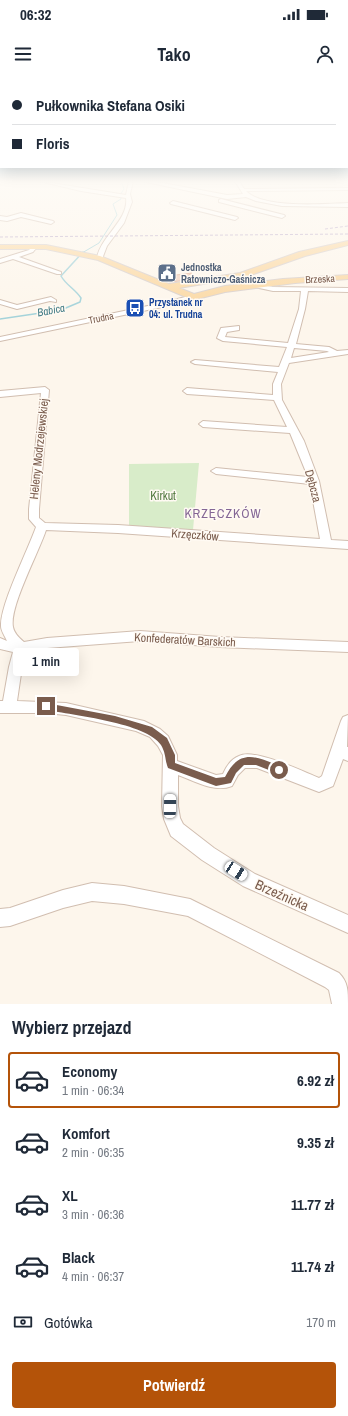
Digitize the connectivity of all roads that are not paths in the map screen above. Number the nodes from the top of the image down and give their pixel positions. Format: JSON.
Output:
{"nodes":[{"id":1,"x":120,"y":224,"type":"edge"},
{"id":2,"x":348,"y":242,"type":"edge"},
{"id":3,"x":0,"y":247,"type":"edge"},
{"id":4,"x":34,"y":247,"type":"junction"},
{"id":5,"x":13,"y":257,"type":"junction"},
{"id":6,"x":100,"y":258,"type":"junction"},
{"id":7,"x":0,"y":261,"type":"edge"},
{"id":8,"x":59,"y":272,"type":"dead end"},
{"id":9,"x":237,"y":276,"type":"junction"},
{"id":10,"x":348,"y":277,"type":"edge"},
{"id":11,"x":218,"y":280,"type":"junction"},
{"id":12,"x":258,"y":284,"type":"junction"},
{"id":13,"x":227,"y":286,"type":"junction"},
{"id":14,"x":176,"y":288,"type":"junction"},
{"id":15,"x":273,"y":289,"type":"junction"},
{"id":16,"x":305,"y":290,"type":"junction"},
{"id":17,"x":348,"y":290,"type":"edge"},
{"id":18,"x":193,"y":297,"type":"junction"},
{"id":19,"x":54,"y":301,"type":"dead end"},
{"id":20,"x":0,"y":302,"type":"edge"},
{"id":21,"x":236,"y":328,"type":"dead end"},
{"id":22,"x":0,"y":338,"type":"edge"},
{"id":23,"x":291,"y":347,"type":"junction"},
{"id":24,"x":348,"y":352,"type":"edge"},
{"id":25,"x":335,"y":354,"type":"junction"},
{"id":26,"x":286,"y":361,"type":"junction"},
{"id":27,"x":195,"y":362,"type":"dead end"},
{"id":28,"x":283,"y":370,"type":"junction"},
{"id":29,"x":187,"y":391,"type":"dead end"},
{"id":30,"x":0,"y":394,"type":"edge"},
{"id":31,"x":278,"y":398,"type":"junction"},
{"id":32,"x":202,"y":424,"type":"dead end"},
{"id":33,"x":293,"y":430,"type":"junction"},
{"id":34,"x":216,"y":471,"type":"dead end"},
{"id":35,"x":314,"y":481,"type":"junction"},
{"id":36,"x":42,"y":526,"type":"junction"},
{"id":37,"x":326,"y":544,"type":"junction"},
{"id":38,"x":348,"y":545,"type":"edge"},
{"id":39,"x":0,"y":644,"type":"edge"},
{"id":40,"x":22,"y":647,"type":"junction"},
{"id":41,"x":348,"y":647,"type":"edge"},
{"id":42,"x":5,"y":706,"type":"edge"},
{"id":43,"x":348,"y":721,"type":"edge"},
{"id":44,"x":343,"y":752,"type":"edge"},
{"id":45,"x":171,"y":766,"type":"junction"},
{"id":46,"x":0,"y":918,"type":"edge"},
{"id":47,"x":348,"y":924,"type":"edge"},
{"id":48,"x":341,"y":1004,"type":"edge"}],
"edges":[{"from":1,"to":6,"type":"street"},
{"from":2,"to":9,"type":"main road"},
{"from":3,"to":4,"type":"main road"},
{"from":4,"to":5,"type":"street"},
{"from":4,"to":6,"type":"main road"},
{"from":5,"to":7,"type":"street"},
{"from":5,"to":8,"type":"street"},
{"from":6,"to":14,"type":"main road"},
{"from":9,"to":11,"type":"main road"},
{"from":9,"to":13,"type":"main road"},
{"from":10,"to":12,"type":"main road","name":"Brzeska"},
{"from":11,"to":13,"type":"main road"},
{"from":11,"to":14,"type":"main road"},
{"from":12,"to":13,"type":"main road","name":"Brzeska"},
{"from":12,"to":15,"type":"street"},
{"from":12,"to":15,"type":"street"},
{"from":13,"to":18,"type":"main road","name":"Trudna"},
{"from":14,"to":18,"type":"main road"},
{"from":15,"to":16,"type":"street"},
{"from":16,"to":17,"type":"street"},
{"from":16,"to":23,"type":"street","name":"Dębcza"},
{"from":18,"to":22,"type":"street","name":"Trudna"},
{"from":19,"to":20,"type":"street"},
{"from":21,"to":23,"type":"street"},
{"from":23,"to":25,"type":"street"},
{"from":23,"to":26,"type":"street","name":"Dębcza"},
{"from":24,"to":25,"type":"street"},
{"from":25,"to":26,"type":"street"},
{"from":26,"to":28,"type":"street","name":"Dębcza"},
{"from":27,"to":28,"type":"street"},
{"from":28,"to":31,"type":"street","name":"Dębcza"},
{"from":29,"to":31,"type":"street"},
{"from":30,"to":36,"type":"street","name":"Heleny Modrzejewskiej"},
{"from":31,"to":33,"type":"street","name":"Dębcza"},
{"from":32,"to":33,"type":"street"},
{"from":33,"to":35,"type":"street","name":"Dębcza"},
{"from":34,"to":35,"type":"street"},
{"from":35,"to":37,"type":"street","name":"Dębcza"},
{"from":36,"to":37,"type":"street","name":"Krzęczków"},
{"from":36,"to":40,"type":"street"},
{"from":37,"to":38,"type":"street","name":"Krzęczków"},
{"from":39,"to":40,"type":"street","name":"Konfederatów Barskich"},
{"from":40,"to":41,"type":"street","name":"Konfederatów Barskich"},
{"from":40,"to":42,"type":"street"},
{"from":42,"to":45,"type":"street","name":"Brzeźnicka"},
{"from":43,"to":44,"type":"street"},
{"from":44,"to":45,"type":"street"},
{"from":45,"to":47,"type":"street","name":"Brzeźnicka"},
{"from":46,"to":48,"type":"street"}]}
